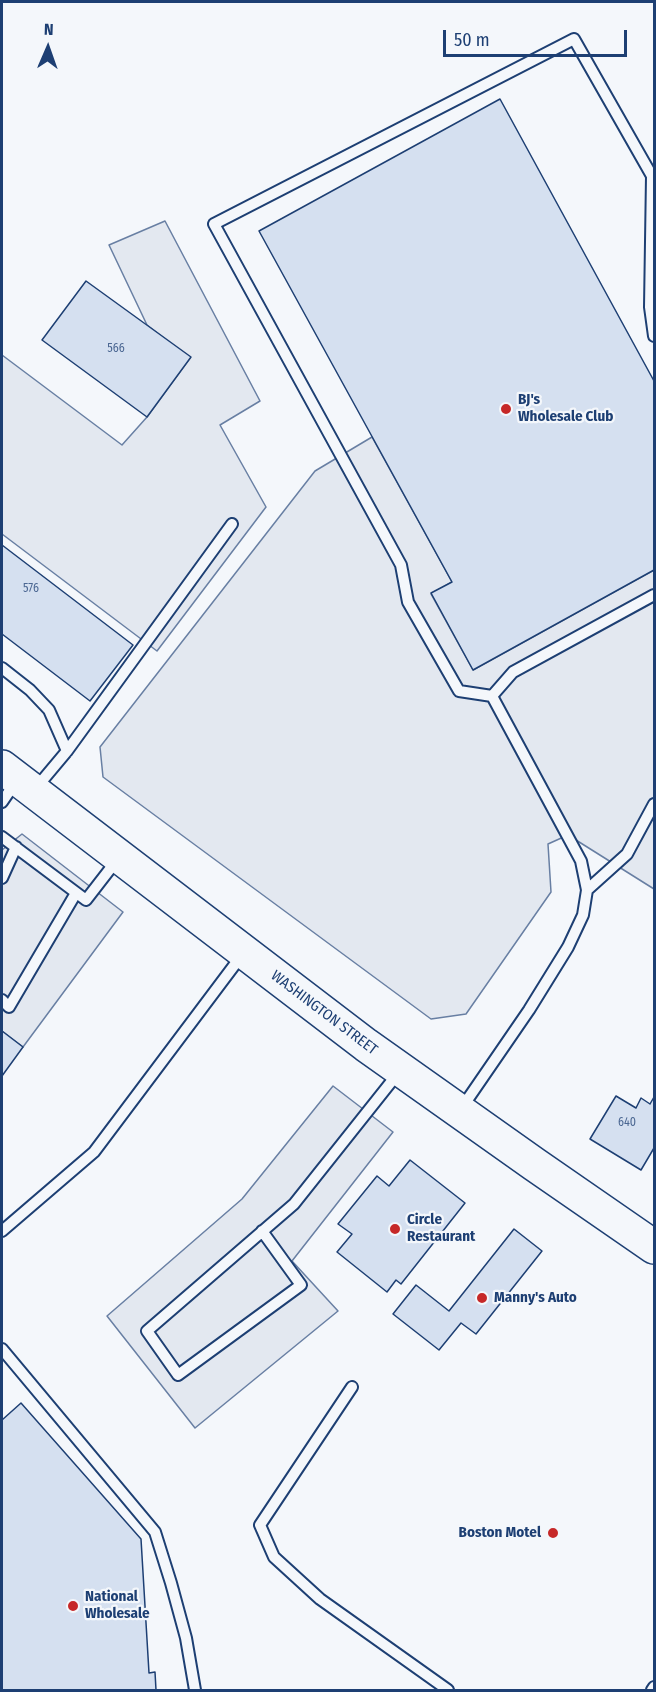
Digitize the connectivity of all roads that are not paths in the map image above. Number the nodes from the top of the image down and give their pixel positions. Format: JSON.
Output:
{"nodes":[{"id":1,"x":654,"y":336,"type":"edge"},
{"id":2,"x":232,"y":524,"type":"dead end"},
{"id":3,"x":654,"y":594,"type":"edge"},
{"id":4,"x":2,"y":668,"type":"edge"},
{"id":5,"x":492,"y":696,"type":"junction"},
{"id":6,"x":67,"y":751,"type":"junction"},
{"id":7,"x":14,"y":785,"type":"edge"},
{"id":8,"x":654,"y":804,"type":"edge"},
{"id":9,"x":2,"y":837,"type":"edge"},
{"id":10,"x":16,"y":847,"type":"junction"},
{"id":11,"x":119,"y":857,"type":"junction"},
{"id":12,"x":2,"y":878,"type":"edge"},
{"id":13,"x":587,"y":890,"type":"junction"},
{"id":14,"x":76,"y":893,"type":"junction"},
{"id":15,"x":244,"y":953,"type":"junction"},
{"id":16,"x":2,"y":1000,"type":"edge"},
{"id":17,"x":401,"y":1070,"type":"junction"},
{"id":18,"x":459,"y":1112,"type":"junction"},
{"id":19,"x":2,"y":1231,"type":"edge"},
{"id":20,"x":262,"y":1231,"type":"junction"},
{"id":21,"x":654,"y":1247,"type":"edge"},
{"id":22,"x":2,"y":1349,"type":"edge"},
{"id":23,"x":352,"y":1387,"type":"dead end"},
{"id":24,"x":654,"y":1687,"type":"edge"},
{"id":25,"x":195,"y":1690,"type":"edge"},
{"id":26,"x":448,"y":1690,"type":"edge"},
{"id":27,"x":652,"y":1690,"type":"edge"}],
"edges":[{"from":1,"to":5,"type":"lane"},
{"from":2,"to":6,"type":"lane"},
{"from":3,"to":5,"type":"lane"},
{"from":4,"to":6,"type":"lane"},
{"from":5,"to":13,"type":"lane"},
{"from":6,"to":7,"type":"lane"},
{"from":7,"to":11,"type":"main road","name":"WASHINGTON STREET"},
{"from":8,"to":13,"type":"lane"},
{"from":9,"to":10,"type":"lane"},
{"from":10,"to":12,"type":"lane"},
{"from":10,"to":14,"type":"lane"},
{"from":11,"to":14,"type":"lane"},
{"from":11,"to":15,"type":"main road","name":"WASHINGTON STREET"},
{"from":13,"to":18,"type":"lane"},
{"from":14,"to":16,"type":"lane"},
{"from":15,"to":17,"type":"main road","name":"WASHINGTON STREET"},
{"from":15,"to":19,"type":"lane"},
{"from":17,"to":18,"type":"main road","name":"WASHINGTON STREET"},
{"from":17,"to":20,"type":"lane"},
{"from":18,"to":21,"type":"main road","name":"WASHINGTON STREET"},
{"from":20,"to":20,"type":"lane"},
{"from":22,"to":25,"type":"lane"},
{"from":23,"to":26,"type":"lane"},
{"from":24,"to":27,"type":"lane"}]}
